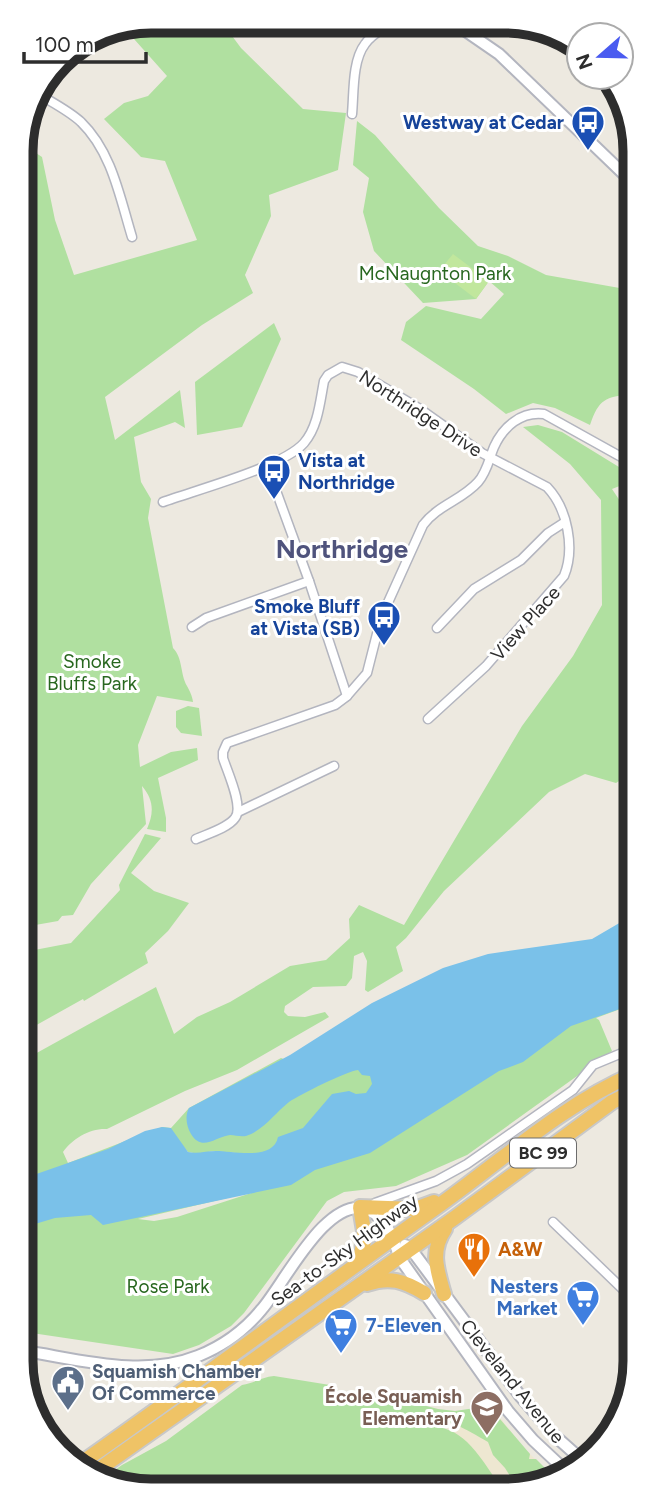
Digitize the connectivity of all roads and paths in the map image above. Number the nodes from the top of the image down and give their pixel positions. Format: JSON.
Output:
{"nodes":[{"id":1,"x":378,"y":33,"type":"edge"},
{"id":2,"x":469,"y":33,"type":"edge"},
{"id":3,"x":45,"y":99,"type":"edge"},
{"id":4,"x":352,"y":114,"type":"dead end"},
{"id":5,"x":623,"y":173,"type":"edge"},
{"id":6,"x":132,"y":237,"type":"dead end"},
{"id":7,"x":491,"y":457,"type":"junction"},
{"id":8,"x":623,"y":458,"type":"edge"},
{"id":9,"x":267,"y":466,"type":"junction"},
{"id":10,"x":163,"y":502,"type":"dead end"},
{"id":11,"x":565,"y":522,"type":"junction"},
{"id":12,"x":309,"y":581,"type":"junction"},
{"id":13,"x":192,"y":626,"type":"dead end"},
{"id":14,"x":437,"y":628,"type":"dead end"},
{"id":15,"x":347,"y":696,"type":"junction"},
{"id":16,"x":428,"y":719,"type":"dead end"},
{"id":17,"x":334,"y":766,"type":"dead end"},
{"id":18,"x":238,"y":812,"type":"junction"},
{"id":19,"x":195,"y":839,"type":"dead end"},
{"id":20,"x":622,"y":1053,"type":"edge"},
{"id":21,"x":622,"y":1079,"type":"edge"},
{"id":22,"x":622,"y":1097,"type":"edge"},
{"id":23,"x":454,"y":1194,"type":"junction"},
{"id":24,"x":360,"y":1207,"type":"junction"},
{"id":25,"x":453,"y":1219,"type":"junction"},
{"id":26,"x":553,"y":1222,"type":"dead end"},
{"id":27,"x":394,"y":1237,"type":"junction"},
{"id":28,"x":405,"y":1253,"type":"junction"},
{"id":29,"x":359,"y":1262,"type":"junction"},
{"id":30,"x":622,"y":1288,"type":"edge"},
{"id":31,"x":349,"y":1292,"type":"junction"},
{"id":32,"x":424,"y":1293,"type":"junction"},
{"id":33,"x":444,"y":1294,"type":"junction"},
{"id":34,"x":33,"y":1352,"type":"edge"},
{"id":35,"x":576,"y":1454,"type":"edge"},
{"id":36,"x":87,"y":1459,"type":"edge"},
{"id":37,"x":560,"y":1465,"type":"edge"},
{"id":38,"x":101,"y":1468,"type":"edge"}],
"edges":[{"from":1,"to":4,"type":"street"},
{"from":2,"to":5,"type":"street"},
{"from":3,"to":6,"type":"street"},
{"from":7,"to":8,"type":"street"},
{"from":7,"to":9,"type":"street","name":"Northridge Drive"},
{"from":7,"to":11,"type":"street","name":"View Place"},
{"from":7,"to":15,"type":"street"},
{"from":9,"to":10,"type":"street","name":"Northridge Drive"},
{"from":9,"to":12,"type":"street"},
{"from":11,"to":14,"type":"street"},
{"from":11,"to":16,"type":"street","name":"View Place"},
{"from":12,"to":13,"type":"street"},
{"from":12,"to":15,"type":"street"},
{"from":15,"to":18,"type":"street"},
{"from":17,"to":18,"type":"street"},
{"from":18,"to":19,"type":"street"},
{"from":20,"to":24,"type":"street"},
{"from":21,"to":23,"type":"highway","name":"Sea-to-Sky Highway","number":"BC 99"},
{"from":22,"to":25,"type":"highway","name":"Sea-to-Sky Highway","number":"BC 99"},
{"from":23,"to":24,"type":"highway"},
{"from":23,"to":27,"type":"highway","name":"Sea-to-Sky Highway","number":"BC 99"},
{"from":24,"to":27,"type":"street"},
{"from":24,"to":29,"type":"highway"},
{"from":24,"to":34,"type":"street"},
{"from":25,"to":28,"type":"highway","name":"Sea-to-Sky Highway","number":"BC 99"},
{"from":25,"to":33,"type":"highway"},
{"from":26,"to":30,"type":"street"},
{"from":27,"to":28,"type":"street","name":"Cleveland Avenue"},
{"from":27,"to":29,"type":"highway","name":"Sea-to-Sky Highway","number":"BC 99"},
{"from":28,"to":31,"type":"highway","name":"Sea-to-Sky Highway","number":"BC 99"},
{"from":28,"to":32,"type":"street","name":"Cleveland Avenue"},
{"from":28,"to":33,"type":"street","name":"Cleveland Avenue"},
{"from":29,"to":36,"type":"highway","name":"Sea-to-Sky Highway","number":"BC 99"},
{"from":31,"to":32,"type":"highway"},
{"from":31,"to":38,"type":"highway","name":"Sea-to-Sky Highway","number":"BC 99"},
{"from":32,"to":37,"type":"street","name":"Cleveland Avenue"},
{"from":33,"to":35,"type":"street","name":"Cleveland Avenue"}]}
